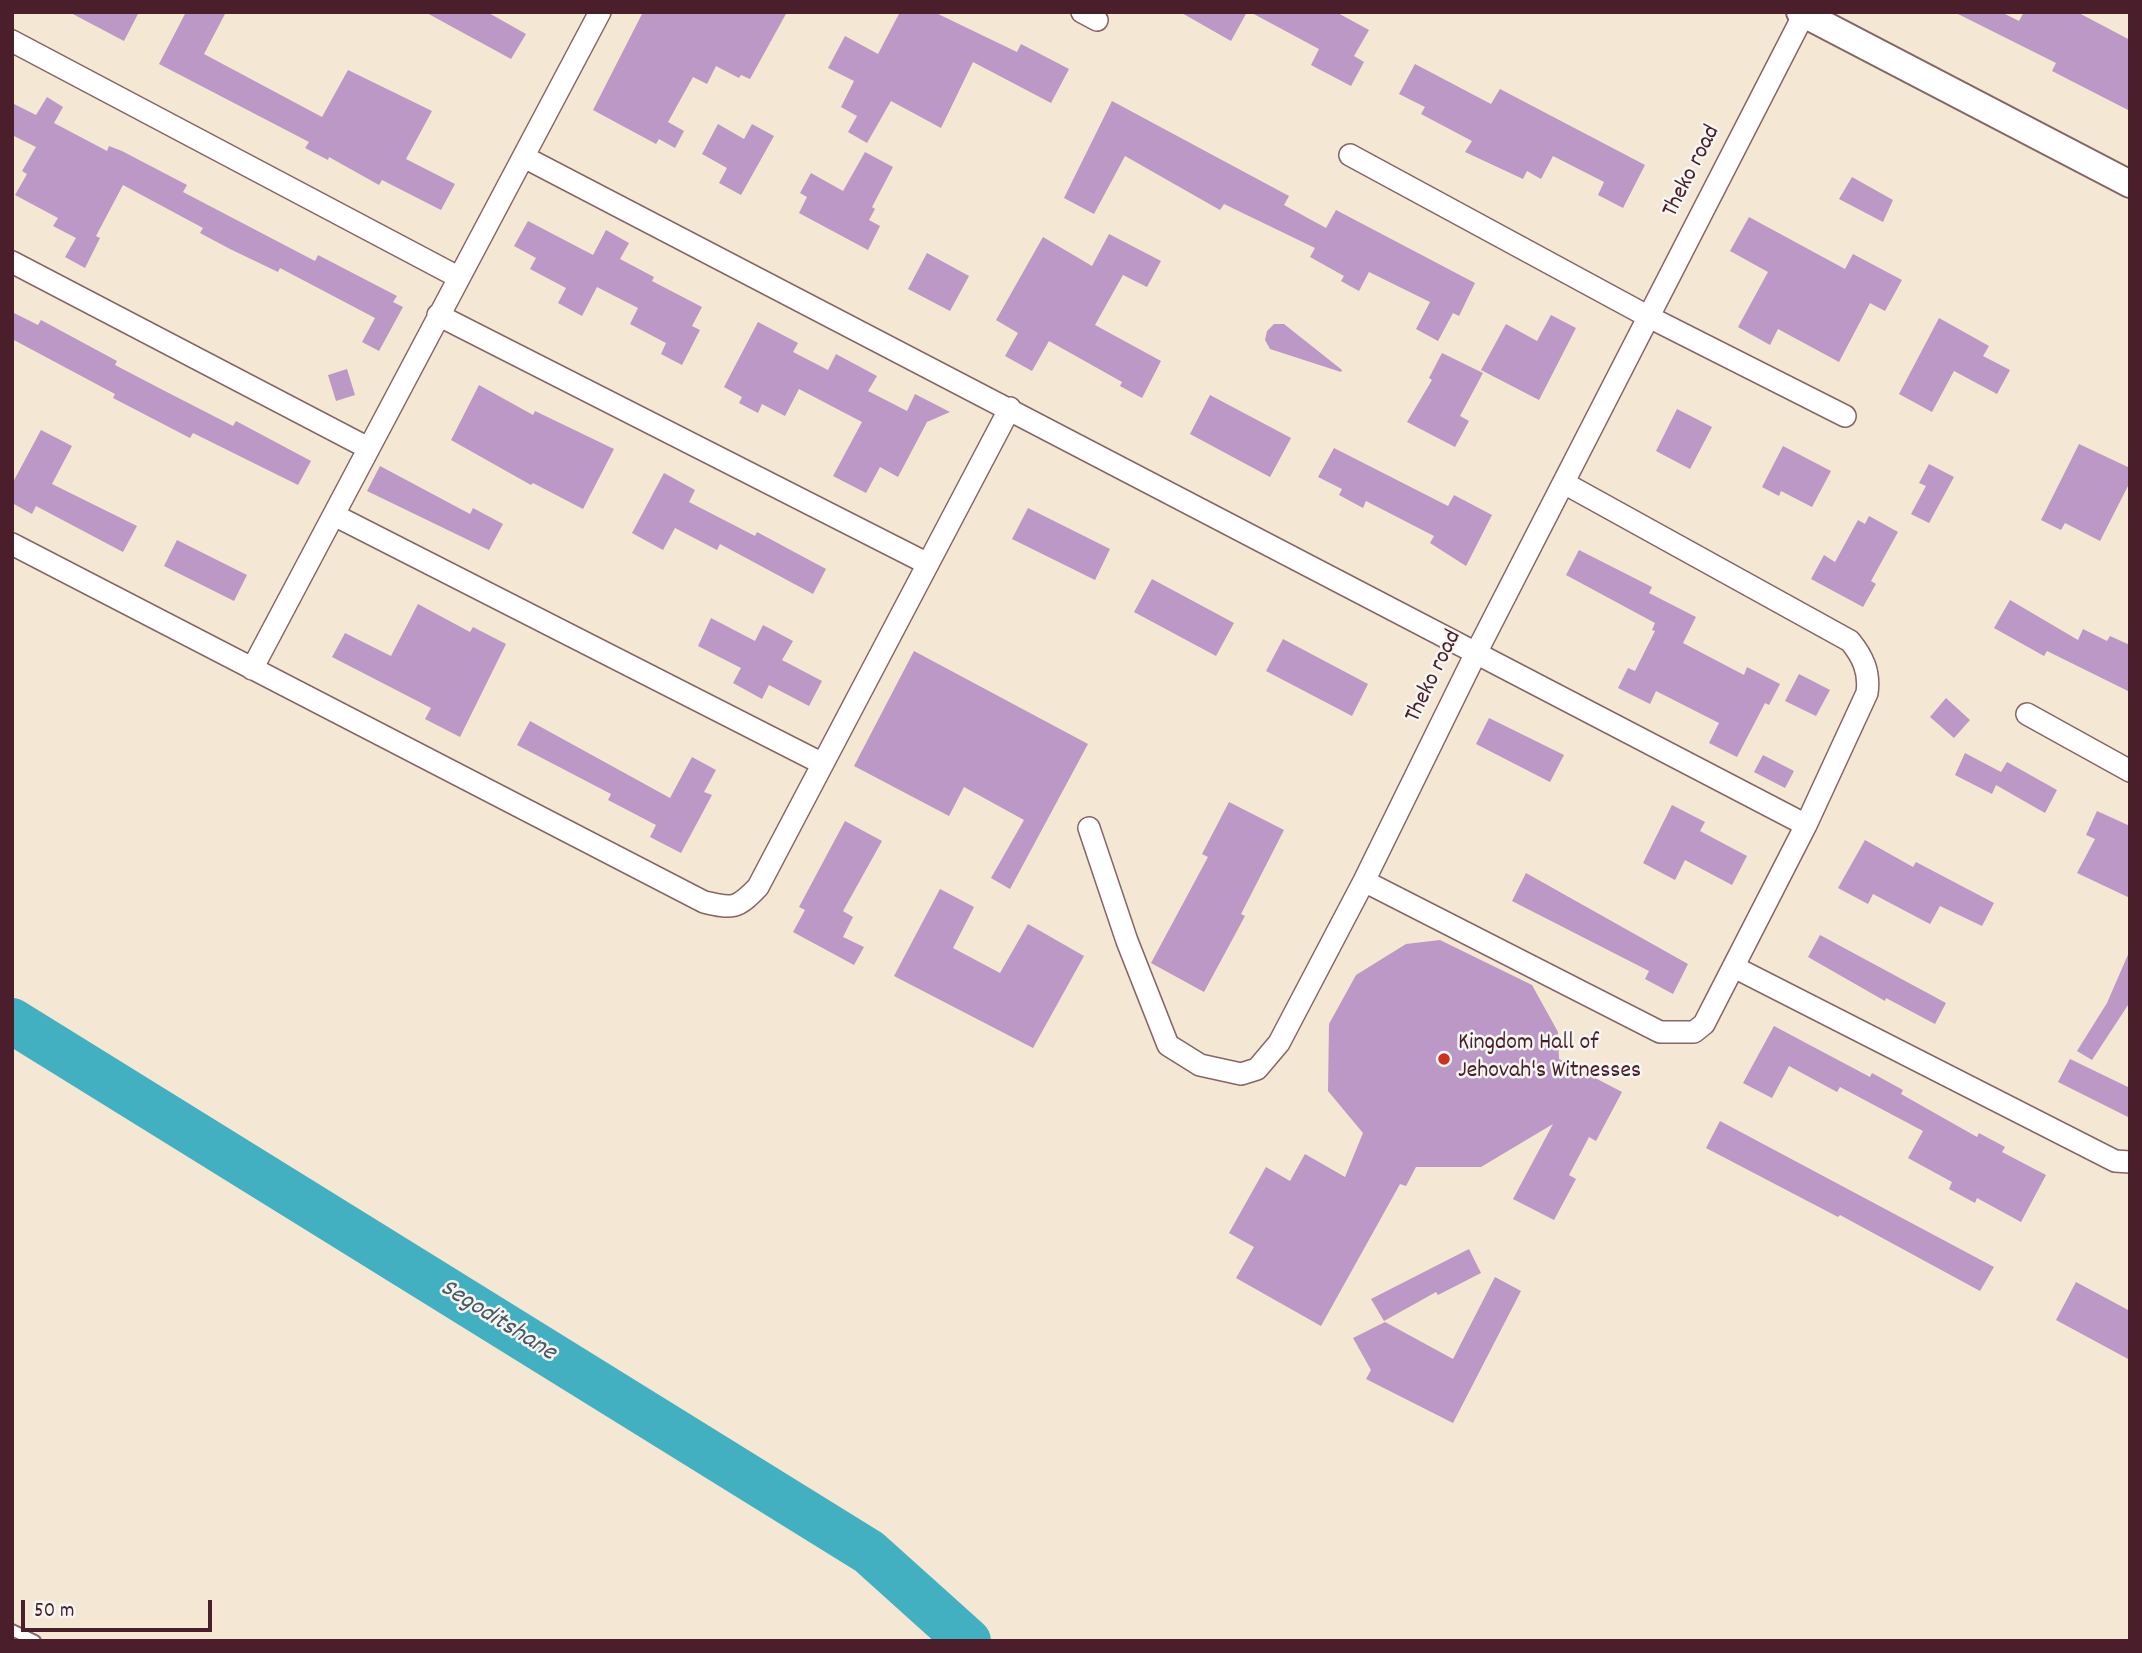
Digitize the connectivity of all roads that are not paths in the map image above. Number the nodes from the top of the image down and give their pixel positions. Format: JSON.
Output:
{"nodes":[{"id":1,"x":597,"y":13,"type":"edge"},
{"id":2,"x":1802,"y":13,"type":"edge"},
{"id":3,"x":12,"y":41,"type":"edge"},
{"id":4,"x":1350,"y":155,"type":"dead end"},
{"id":5,"x":524,"y":157,"type":"junction"},
{"id":6,"x":2130,"y":184,"type":"edge"},
{"id":7,"x":12,"y":262,"type":"edge"},
{"id":8,"x":458,"y":277,"type":"junction"},
{"id":9,"x":438,"y":315,"type":"junction"},
{"id":10,"x":1648,"y":317,"type":"junction"},
{"id":11,"x":1010,"y":408,"type":"junction"},
{"id":12,"x":1845,"y":416,"type":"dead end"},
{"id":13,"x":368,"y":448,"type":"junction"},
{"id":14,"x":1564,"y":483,"type":"junction"},
{"id":15,"x":334,"y":515,"type":"junction"},
{"id":16,"x":12,"y":544,"type":"edge"},
{"id":17,"x":928,"y":564,"type":"junction"},
{"id":18,"x":1476,"y":653,"type":"junction"},
{"id":19,"x":252,"y":669,"type":"junction"},
{"id":20,"x":2027,"y":714,"type":"dead end"},
{"id":21,"x":821,"y":763,"type":"junction"},
{"id":22,"x":2130,"y":771,"type":"edge"},
{"id":23,"x":1807,"y":825,"type":"junction"},
{"id":24,"x":1089,"y":828,"type":"dead end"},
{"id":25,"x":1364,"y":881,"type":"junction"},
{"id":26,"x":1734,"y":967,"type":"junction"},
{"id":27,"x":2122,"y":1161,"type":"edge"},
{"id":28,"x":12,"y":1630,"type":"edge"},
{"id":29,"x":35,"y":1641,"type":"edge"}],
"edges":[{"from":1,"to":5,"type":"street"},
{"from":2,"to":6,"type":"street"},
{"from":2,"to":10,"type":"street","name":"Theko road"},
{"from":3,"to":8,"type":"street"},
{"from":4,"to":10,"type":"street"},
{"from":5,"to":8,"type":"street"},
{"from":5,"to":11,"type":"street"},
{"from":7,"to":13,"type":"street"},
{"from":8,"to":9,"type":"street"},
{"from":9,"to":13,"type":"street"},
{"from":9,"to":17,"type":"street"},
{"from":10,"to":12,"type":"street"},
{"from":10,"to":14,"type":"street","name":"Theko road"},
{"from":11,"to":17,"type":"street"},
{"from":11,"to":18,"type":"street"},
{"from":13,"to":15,"type":"street"},
{"from":14,"to":18,"type":"street","name":"Theko road"},
{"from":14,"to":23,"type":"street"},
{"from":15,"to":19,"type":"street"},
{"from":15,"to":21,"type":"street"},
{"from":16,"to":19,"type":"street"},
{"from":17,"to":21,"type":"street"},
{"from":18,"to":23,"type":"street"},
{"from":18,"to":25,"type":"street","name":"Theko road"},
{"from":19,"to":21,"type":"street"},
{"from":20,"to":22,"type":"street"},
{"from":23,"to":26,"type":"street"},
{"from":24,"to":25,"type":"street","name":"Theko road"},
{"from":25,"to":26,"type":"street"},
{"from":26,"to":27,"type":"street"},
{"from":28,"to":29,"type":"lane"}]}
